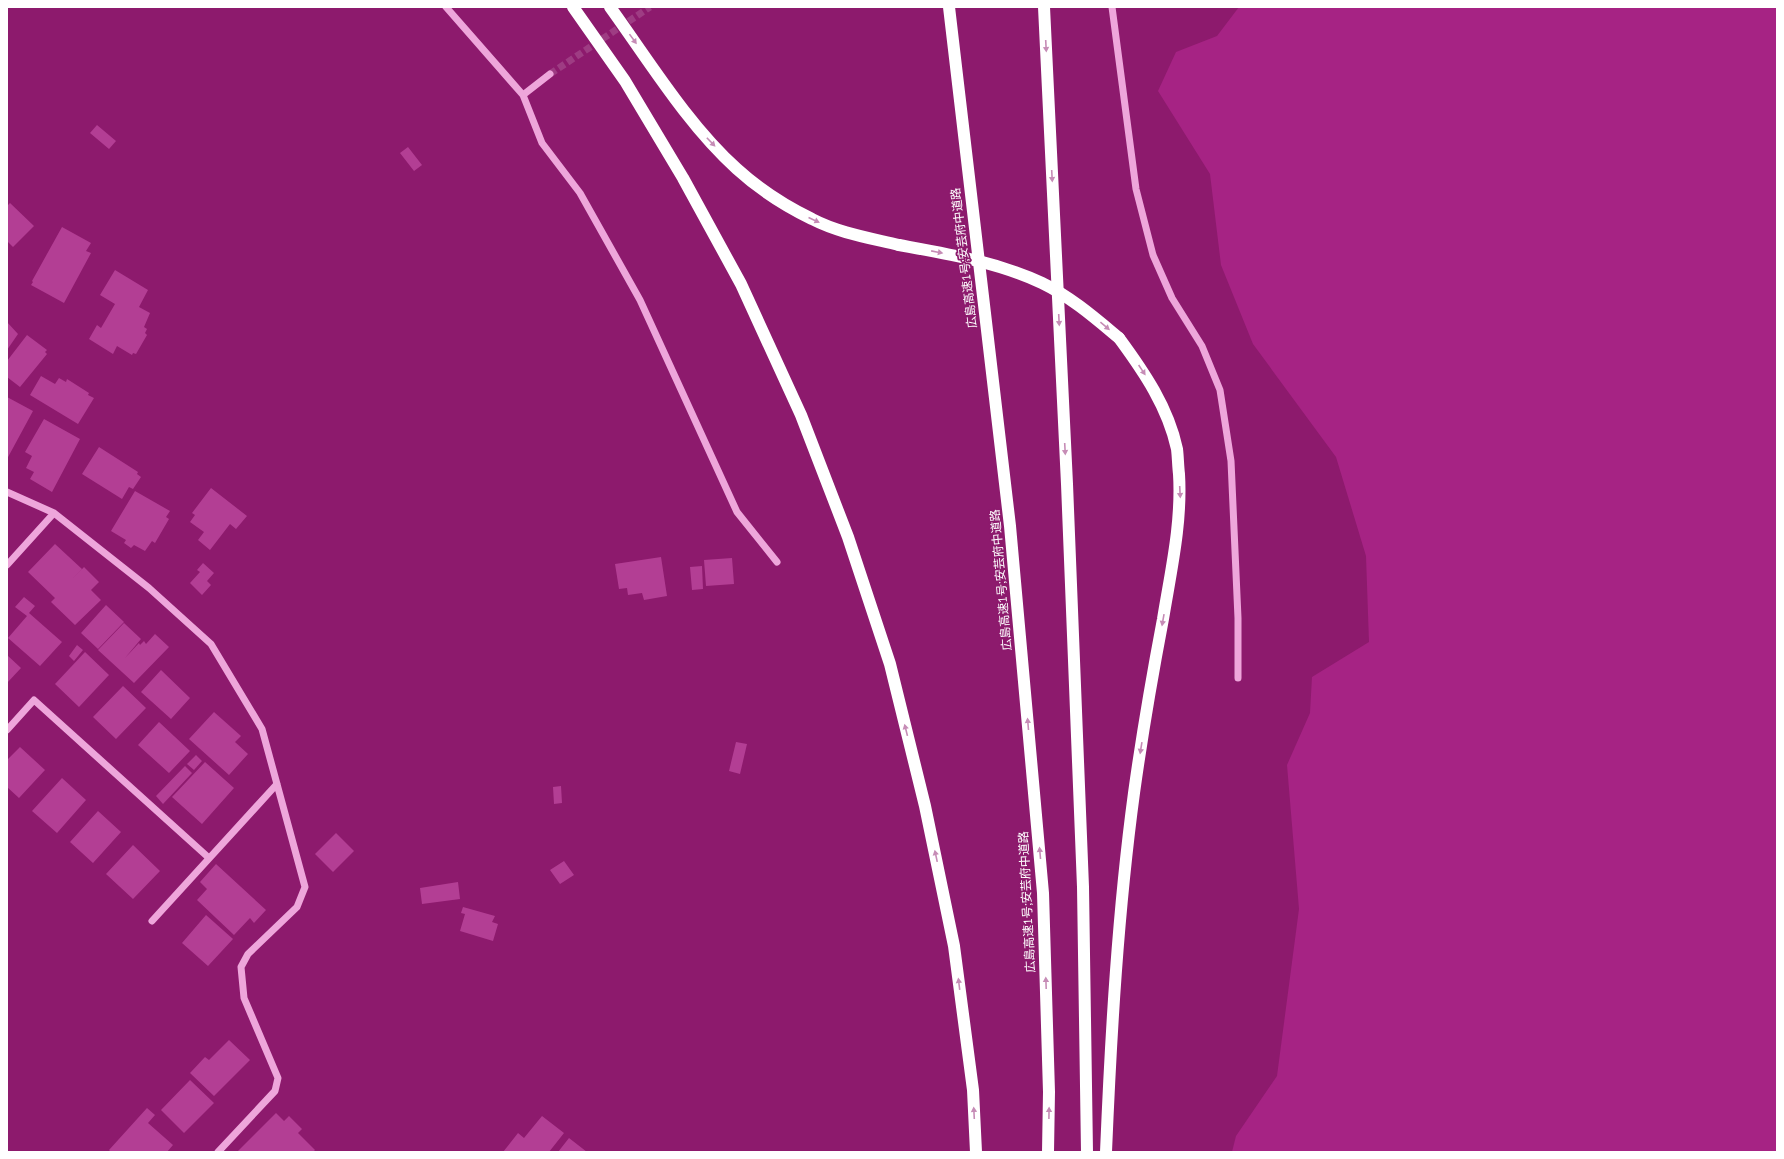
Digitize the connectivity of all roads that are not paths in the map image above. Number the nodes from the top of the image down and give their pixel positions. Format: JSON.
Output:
{"nodes":[{"id":1,"x":446,"y":7,"type":"edge"},
{"id":2,"x":573,"y":7,"type":"edge"},
{"id":3,"x":610,"y":7,"type":"edge"},
{"id":4,"x":949,"y":7,"type":"edge"},
{"id":5,"x":1044,"y":7,"type":"edge"},
{"id":6,"x":1112,"y":7,"type":"edge"},
{"id":7,"x":550,"y":74,"type":"tunnel mouth"},
{"id":8,"x":523,"y":95,"type":"junction"},
{"id":9,"x":7,"y":492,"type":"edge"},
{"id":10,"x":54,"y":513,"type":"junction"},
{"id":11,"x":777,"y":562,"type":"dead end"},
{"id":12,"x":7,"y":566,"type":"edge"},
{"id":13,"x":1238,"y":678,"type":"dead end"},
{"id":14,"x":7,"y":730,"type":"edge"},
{"id":15,"x":276,"y":784,"type":"junction"},
{"id":16,"x":209,"y":858,"type":"junction"},
{"id":17,"x":152,"y":921,"type":"dead end"},
{"id":18,"x":218,"y":1152,"type":"edge"},
{"id":19,"x":976,"y":1152,"type":"edge"},
{"id":20,"x":1048,"y":1152,"type":"edge"},
{"id":21,"x":1087,"y":1152,"type":"edge"},
{"id":22,"x":1106,"y":1152,"type":"edge"}],
"edges":[{"from":1,"to":8,"type":"street"},
{"from":19,"to":2,"type":"highway","one_way":true},
{"from":3,"to":22,"type":"highway","one_way":true,"bridge":true},
{"from":20,"to":4,"type":"highway","name":"広島高速1号;安芸府中道路","one_way":true},
{"from":5,"to":21,"type":"highway","one_way":true},
{"from":6,"to":13,"type":"street"},
{"from":7,"to":8,"type":"street"},
{"from":8,"to":11,"type":"street"},
{"from":9,"to":10,"type":"street"},
{"from":10,"to":12,"type":"street"},
{"from":10,"to":15,"type":"street"},
{"from":14,"to":16,"type":"street"},
{"from":15,"to":16,"type":"street"},
{"from":15,"to":18,"type":"street"},
{"from":16,"to":17,"type":"street"}]}
